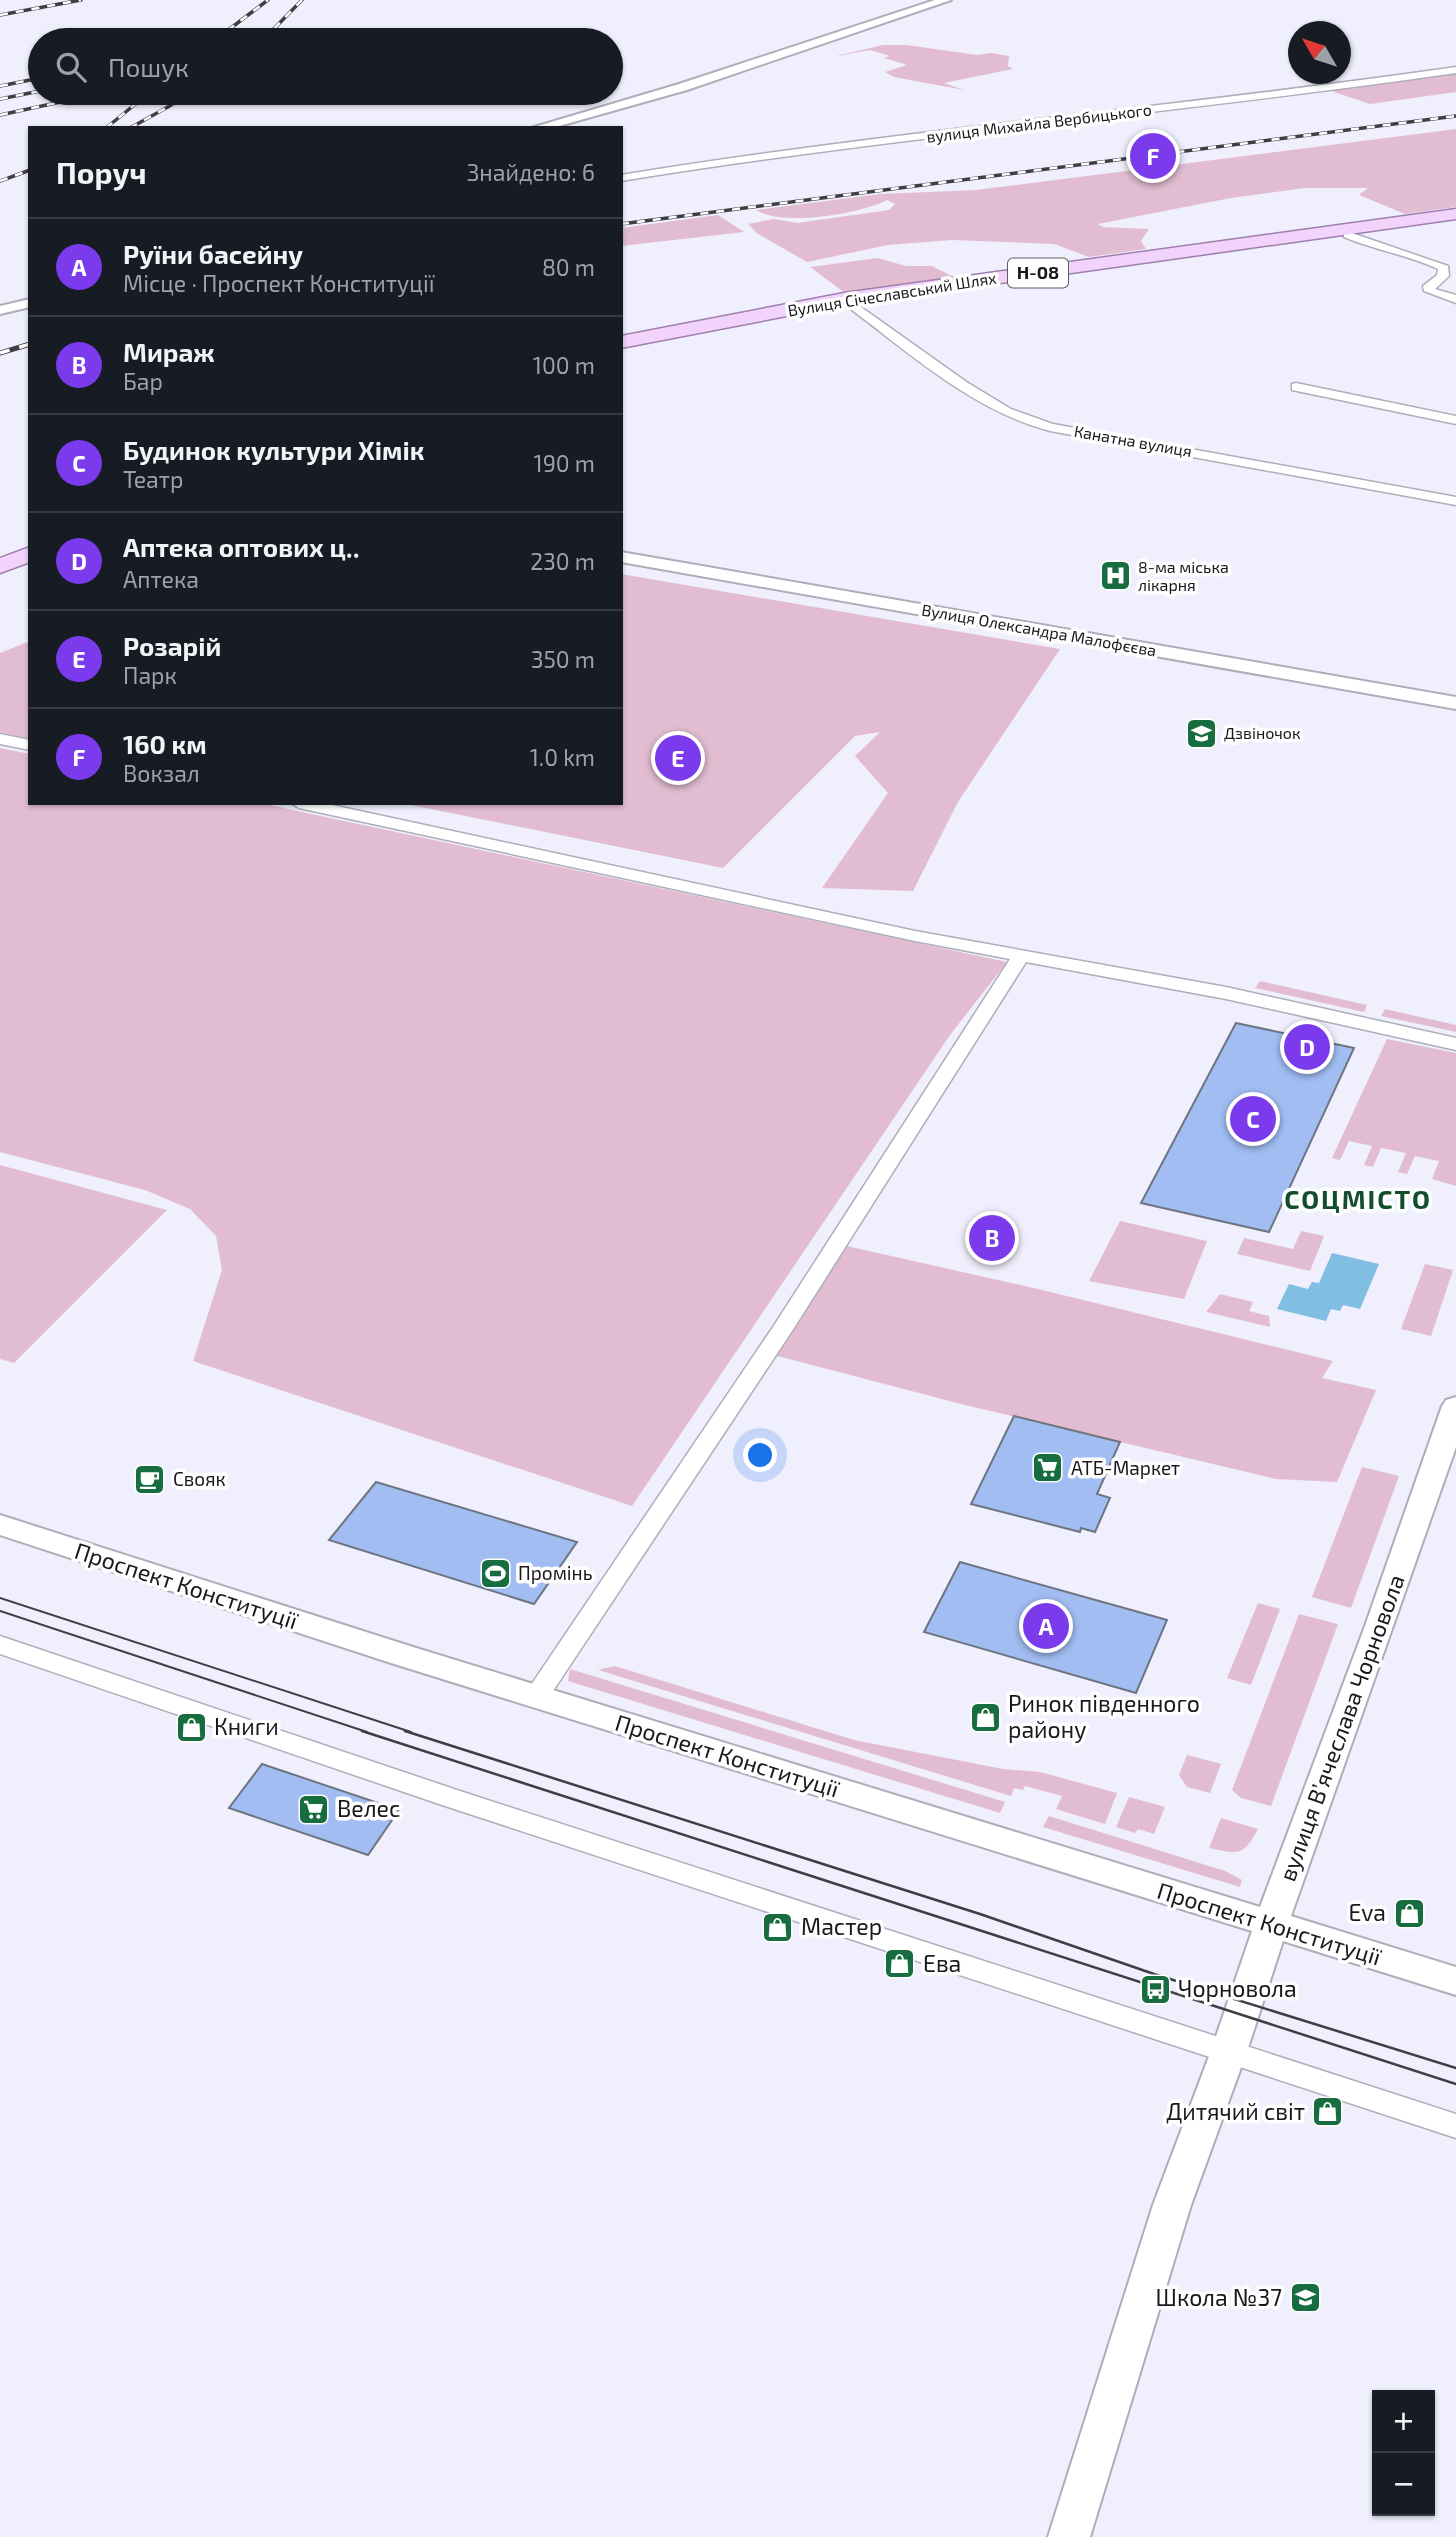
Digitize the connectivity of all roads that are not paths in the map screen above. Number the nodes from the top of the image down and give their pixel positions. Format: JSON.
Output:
{"nodes":[{"id":1,"x":946,"y":0,"type":"edge"},
{"id":2,"x":1456,"y":70,"type":"edge"},
{"id":3,"x":623,"y":104,"type":"edge"},
{"id":4,"x":619,"y":105,"type":"edge"},
{"id":5,"x":544,"y":126,"type":"edge"},
{"id":6,"x":623,"y":178,"type":"edge"},
{"id":7,"x":1456,"y":214,"type":"edge"},
{"id":8,"x":1348,"y":235,"type":"dead end"},
{"id":9,"x":1439,"y":265,"type":"junction"},
{"id":10,"x":1456,"y":268,"type":"edge"},
{"id":11,"x":844,"y":299,"type":"junction"},
{"id":12,"x":1456,"y":299,"type":"edge"},
{"id":13,"x":28,"y":303,"type":"edge"},
{"id":14,"x":0,"y":310,"type":"edge"},
{"id":15,"x":623,"y":342,"type":"edge"},
{"id":16,"x":1296,"y":387,"type":"dead end"},
{"id":17,"x":1456,"y":419,"type":"edge"},
{"id":18,"x":1456,"y":501,"type":"edge"},
{"id":19,"x":28,"y":555,"type":"edge"},
{"id":20,"x":623,"y":557,"type":"edge"},
{"id":21,"x":0,"y":566,"type":"edge"},
{"id":22,"x":1456,"y":703,"type":"edge"},
{"id":23,"x":0,"y":739,"type":"edge"},
{"id":24,"x":28,"y":745,"type":"edge"},
{"id":25,"x":308,"y":805,"type":"edge"},
{"id":26,"x":1021,"y":955,"type":"junction"},
{"id":27,"x":1456,"y":1044,"type":"edge"},
{"id":28,"x":1456,"y":1406,"type":"edge"},
{"id":29,"x":0,"y":1525,"type":"edge"},
{"id":30,"x":0,"y":1645,"type":"edge"},
{"id":31,"x":536,"y":1697,"type":"junction"},
{"id":32,"x":1270,"y":1925,"type":"junction"},
{"id":33,"x":1456,"y":1982,"type":"edge"},
{"id":34,"x":1229,"y":2051,"type":"junction"},
{"id":35,"x":1456,"y":2126,"type":"edge"},
{"id":36,"x":1069,"y":2537,"type":"edge"}],
"edges":[{"from":1,"to":3,"type":"street"},
{"from":2,"to":6,"type":"street","name":"вулиця Михайла Вербицького"},
{"from":4,"to":5,"type":"street"},
{"from":7,"to":11,"type":"main road","name":"Вулиця Січеславський Шлях","number":"Н-08"},
{"from":8,"to":9,"type":"street"},
{"from":9,"to":10,"type":"street"},
{"from":9,"to":12,"type":"street"},
{"from":11,"to":15,"type":"main road","name":"Вулиця Січеславський Шлях","number":"Н-08"},
{"from":11,"to":18,"type":"street","name":"Канатна вулиця"},
{"from":13,"to":14,"type":"street"},
{"from":16,"to":17,"type":"street"},
{"from":19,"to":21,"type":"main road"},
{"from":20,"to":22,"type":"street","name":"Вулиця Олександра Малофєєва"},
{"from":23,"to":24,"type":"street"},
{"from":25,"to":26,"type":"street"},
{"from":26,"to":27,"type":"street"},
{"from":26,"to":31,"type":"street"},
{"from":28,"to":32,"type":"street","name":"вулиця Вʼячеслава Чорновола"},
{"from":29,"to":31,"type":"street","name":"Проспект Конституції"},
{"from":30,"to":34,"type":"street"},
{"from":31,"to":32,"type":"street","name":"Проспект Конституції"},
{"from":32,"to":33,"type":"street","name":"Проспект Конституції"},
{"from":32,"to":34,"type":"street","name":"вулиця Вʼячеслава Чорновола"},
{"from":34,"to":35,"type":"street"},
{"from":34,"to":36,"type":"street"}]}
